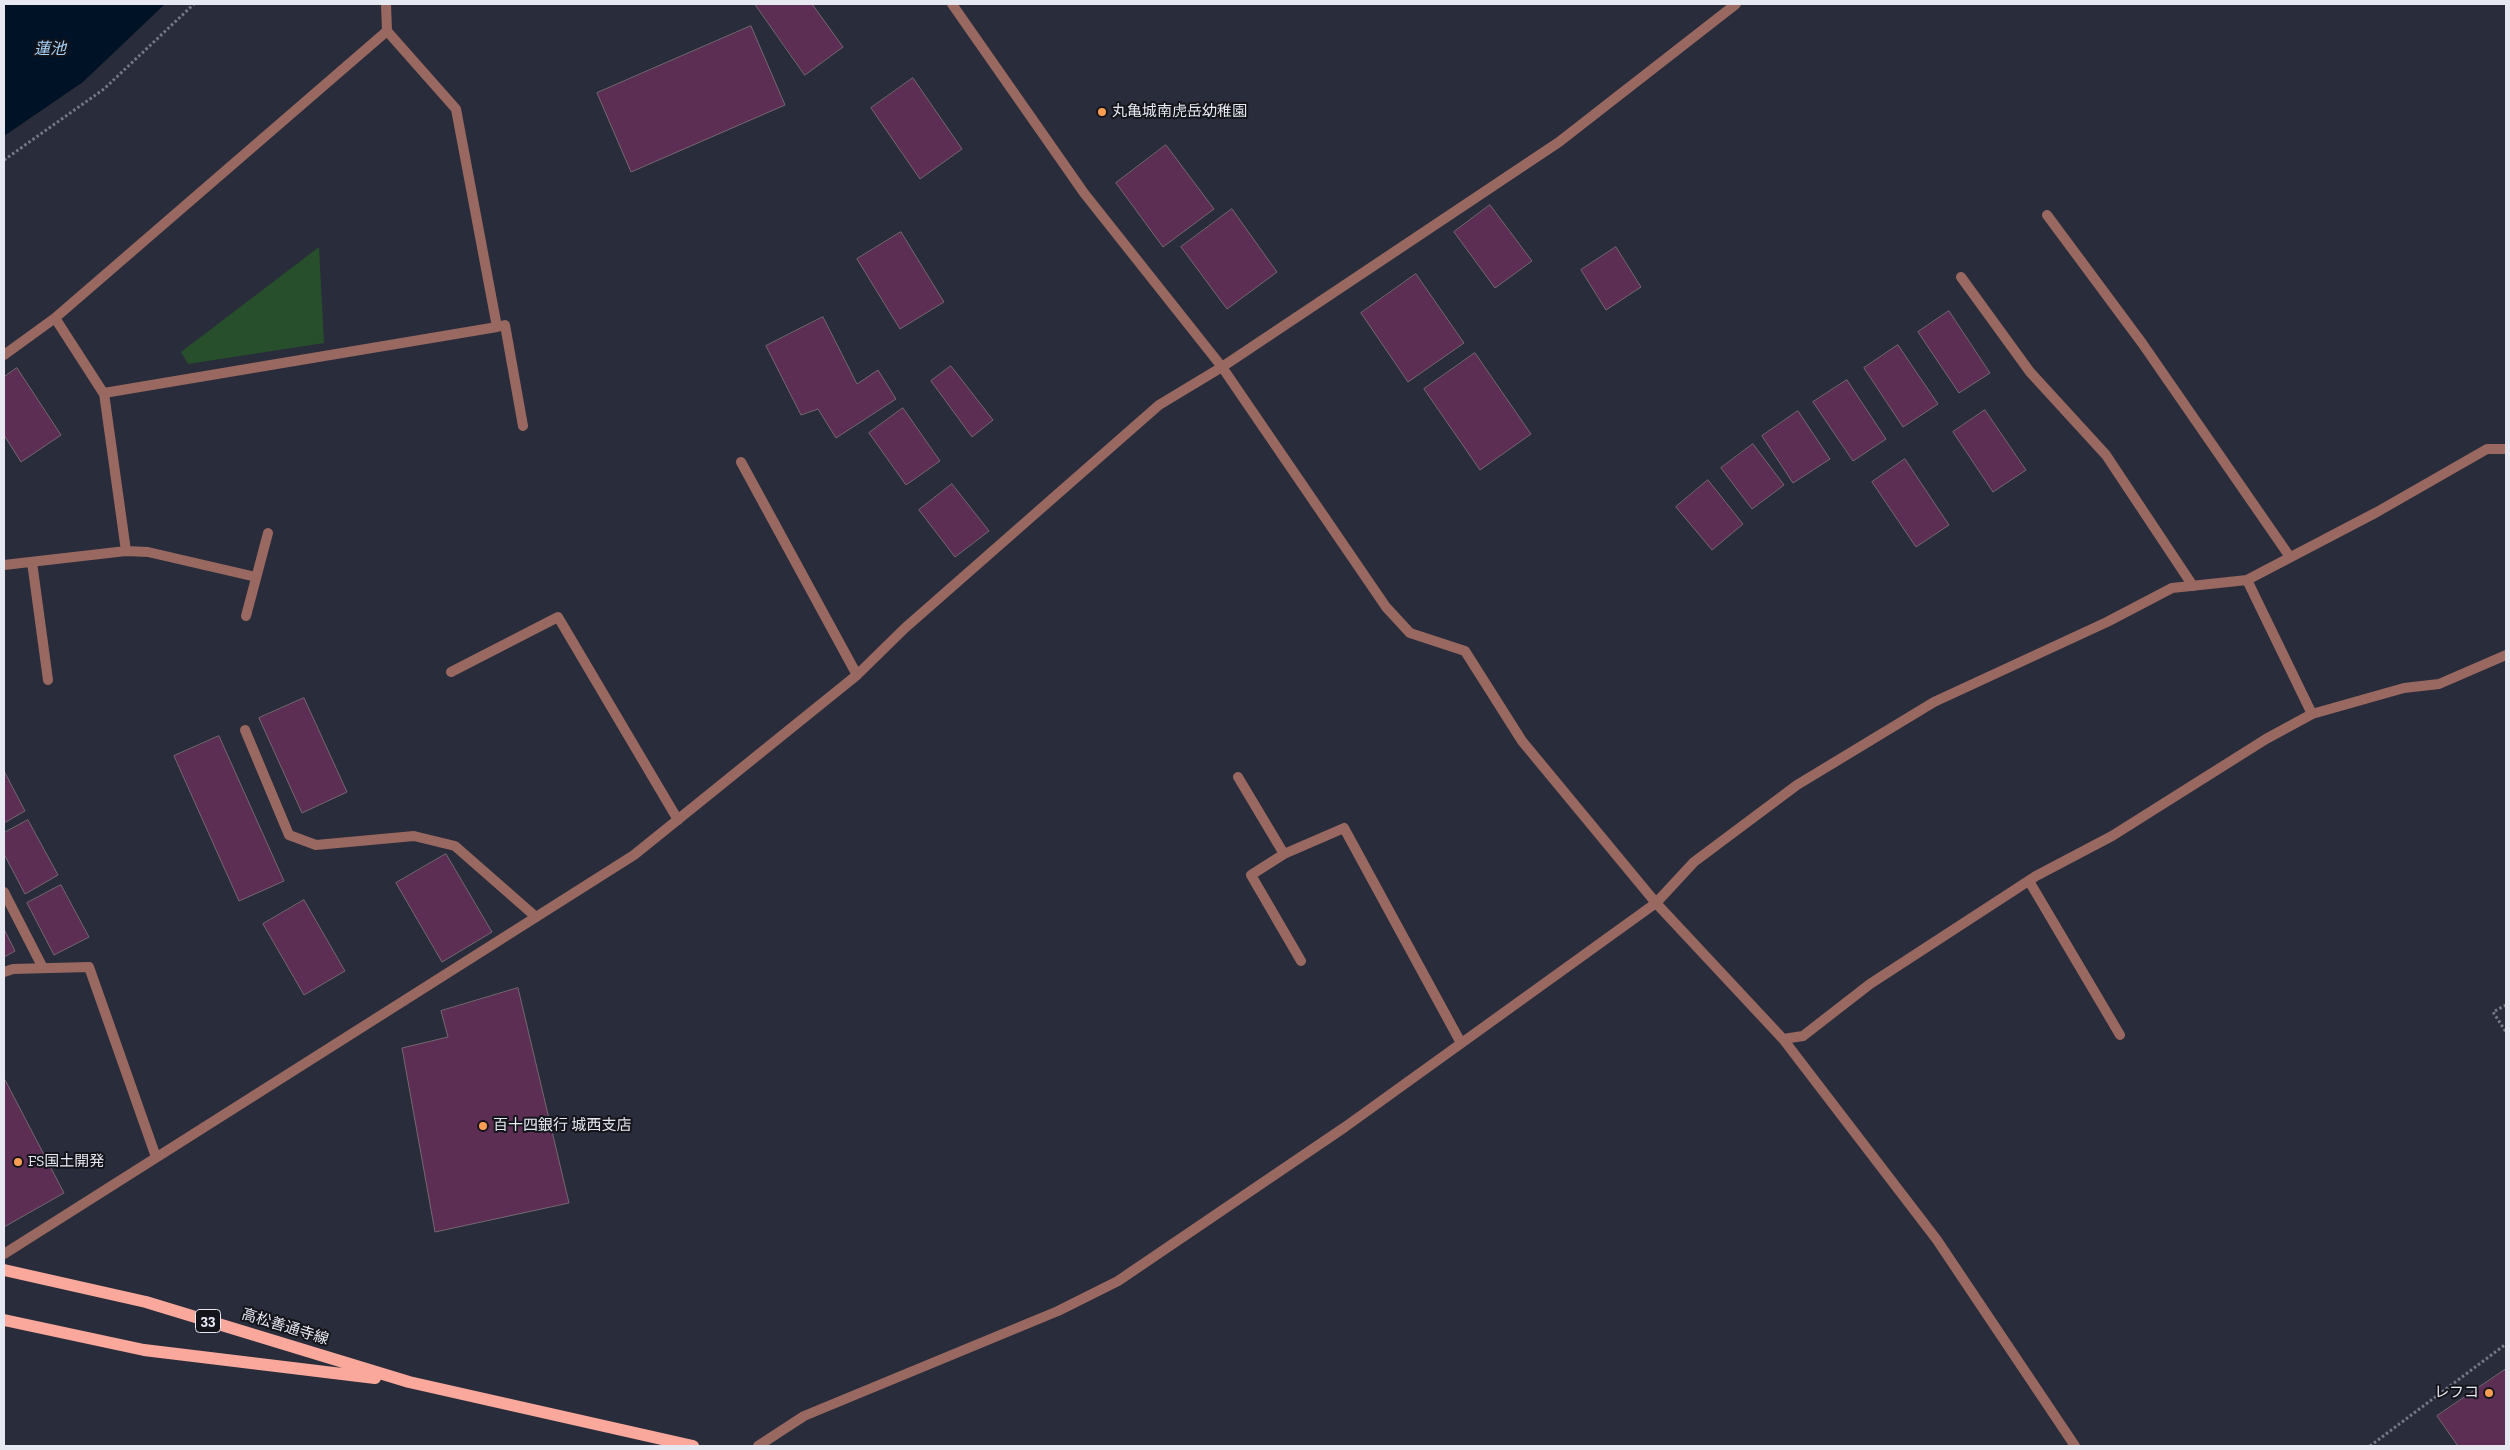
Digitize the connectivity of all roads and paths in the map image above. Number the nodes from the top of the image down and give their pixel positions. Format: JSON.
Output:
{"nodes":[{"id":1,"x":194,"y":4,"type":"edge"},
{"id":2,"x":386,"y":4,"type":"edge"},
{"id":3,"x":952,"y":4,"type":"edge"},
{"id":4,"x":1736,"y":4,"type":"edge"},
{"id":5,"x":387,"y":31,"type":"junction"},
{"id":6,"x":4,"y":160,"type":"edge"},
{"id":7,"x":2047,"y":215,"type":"dead end"},
{"id":8,"x":1961,"y":277,"type":"dead end"},
{"id":9,"x":55,"y":318,"type":"junction"},
{"id":10,"x":497,"y":327,"type":"junction"},
{"id":11,"x":4,"y":354,"type":"edge"},
{"id":12,"x":1222,"y":367,"type":"junction"},
{"id":13,"x":104,"y":394,"type":"junction"},
{"id":14,"x":523,"y":426,"type":"dead end"},
{"id":15,"x":2506,"y":449,"type":"edge"},
{"id":16,"x":741,"y":462,"type":"dead end"},
{"id":17,"x":268,"y":533,"type":"dead end"},
{"id":18,"x":126,"y":551,"type":"junction"},
{"id":19,"x":2290,"y":557,"type":"junction"},
{"id":20,"x":32,"y":562,"type":"junction"},
{"id":21,"x":4,"y":565,"type":"edge"},
{"id":22,"x":256,"y":577,"type":"junction"},
{"id":23,"x":2247,"y":580,"type":"junction"},
{"id":24,"x":2193,"y":586,"type":"junction"},
{"id":25,"x":246,"y":616,"type":"dead end"},
{"id":26,"x":2506,"y":655,"type":"edge"},
{"id":27,"x":451,"y":672,"type":"dead end"},
{"id":28,"x":857,"y":675,"type":"junction"},
{"id":29,"x":48,"y":680,"type":"dead end"},
{"id":30,"x":2312,"y":714,"type":"junction"},
{"id":31,"x":245,"y":730,"type":"dead end"},
{"id":32,"x":1238,"y":777,"type":"dead end"},
{"id":33,"x":678,"y":820,"type":"junction"},
{"id":34,"x":1284,"y":854,"type":"junction"},
{"id":35,"x":2029,"y":881,"type":"junction"},
{"id":36,"x":4,"y":892,"type":"edge"},
{"id":37,"x":1656,"y":903,"type":"junction"},
{"id":38,"x":536,"y":917,"type":"junction"},
{"id":39,"x":1301,"y":961,"type":"dead end"},
{"id":40,"x":43,"y":968,"type":"junction"},
{"id":41,"x":4,"y":972,"type":"edge"},
{"id":42,"x":2506,"y":1005,"type":"edge"},
{"id":43,"x":2506,"y":1032,"type":"edge"},
{"id":44,"x":2120,"y":1036,"type":"dead end"},
{"id":45,"x":1783,"y":1039,"type":"junction"},
{"id":46,"x":1461,"y":1043,"type":"junction"},
{"id":47,"x":156,"y":1158,"type":"junction"},
{"id":48,"x":4,"y":1254,"type":"edge"},
{"id":49,"x":4,"y":1270,"type":"edge"},
{"id":50,"x":4,"y":1320,"type":"edge"},
{"id":51,"x":2506,"y":1344,"type":"edge"},
{"id":52,"x":410,"y":1382,"type":"junction"},
{"id":53,"x":693,"y":1446,"type":"edge"},
{"id":54,"x":758,"y":1446,"type":"edge"},
{"id":55,"x":2075,"y":1446,"type":"edge"},
{"id":56,"x":2370,"y":1446,"type":"edge"}],
"edges":[{"from":1,"to":6,"type":"path"},
{"from":2,"to":5,"type":"street"},
{"from":3,"to":12,"type":"street"},
{"from":4,"to":12,"type":"street"},
{"from":5,"to":9,"type":"street"},
{"from":5,"to":10,"type":"street"},
{"from":7,"to":19,"type":"street"},
{"from":8,"to":24,"type":"street"},
{"from":9,"to":11,"type":"street"},
{"from":9,"to":13,"type":"street"},
{"from":10,"to":13,"type":"street"},
{"from":10,"to":14,"type":"street"},
{"from":12,"to":28,"type":"street"},
{"from":12,"to":37,"type":"street"},
{"from":13,"to":18,"type":"street"},
{"from":15,"to":19,"type":"street"},
{"from":16,"to":28,"type":"street"},
{"from":17,"to":22,"type":"street"},
{"from":18,"to":20,"type":"street"},
{"from":18,"to":22,"type":"street"},
{"from":19,"to":23,"type":"street"},
{"from":20,"to":21,"type":"street"},
{"from":20,"to":29,"type":"street"},
{"from":22,"to":25,"type":"street"},
{"from":23,"to":24,"type":"street"},
{"from":23,"to":30,"type":"street"},
{"from":24,"to":37,"type":"street"},
{"from":26,"to":30,"type":"street"},
{"from":27,"to":33,"type":"street"},
{"from":28,"to":33,"type":"street"},
{"from":30,"to":35,"type":"street"},
{"from":31,"to":38,"type":"street"},
{"from":32,"to":34,"type":"street"},
{"from":33,"to":38,"type":"street"},
{"from":34,"to":39,"type":"street"},
{"from":34,"to":46,"type":"street"},
{"from":35,"to":44,"type":"street"},
{"from":35,"to":45,"type":"street"},
{"from":36,"to":40,"type":"street"},
{"from":37,"to":45,"type":"street"},
{"from":37,"to":46,"type":"street"},
{"from":38,"to":47,"type":"street"},
{"from":40,"to":41,"type":"street"},
{"from":40,"to":47,"type":"street"},
{"from":42,"to":43,"type":"path"},
{"from":45,"to":55,"type":"street"},
{"from":46,"to":54,"type":"street"},
{"from":47,"to":48,"type":"street"},
{"from":49,"to":52,"type":"main road","name":"高松善通寺線","number":"33"},
{"from":50,"to":52,"type":"main road","name":"高松善通寺線","number":"33"},
{"from":51,"to":56,"type":"path"},
{"from":52,"to":53,"type":"main road","name":"高松善通寺線","number":"33"}]}
